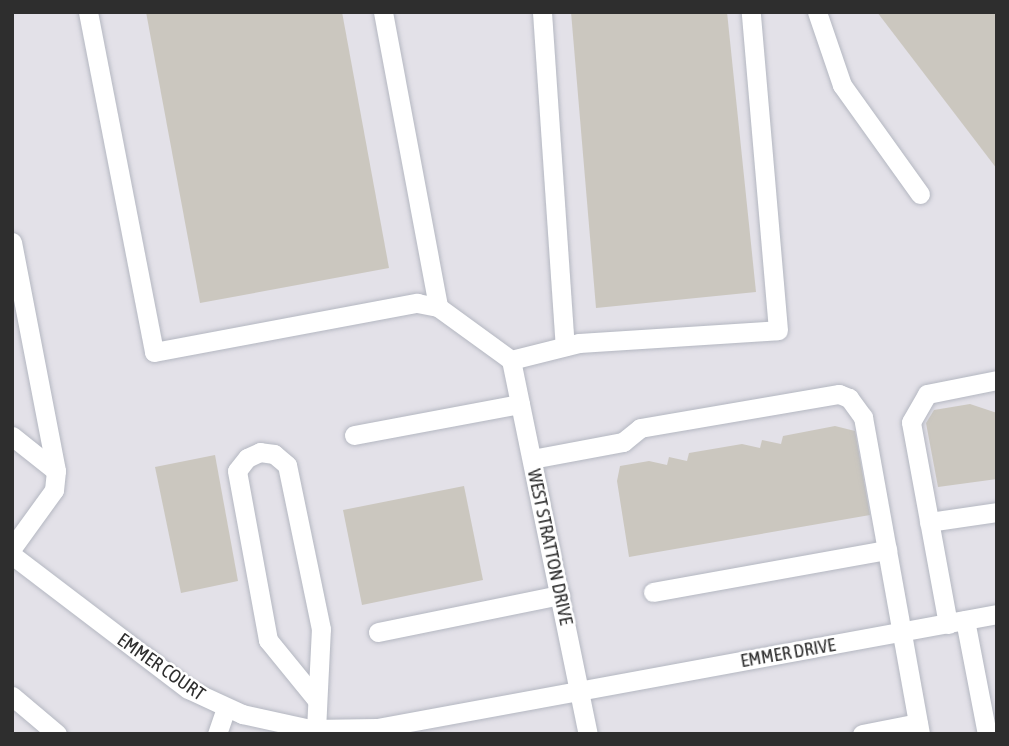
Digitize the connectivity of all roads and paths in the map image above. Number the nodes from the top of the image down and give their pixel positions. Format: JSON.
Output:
{"nodes":[{"id":1,"x":88,"y":12,"type":"edge"},
{"id":2,"x":383,"y":12,"type":"edge"},
{"id":3,"x":542,"y":12,"type":"edge"},
{"id":4,"x":751,"y":12,"type":"edge"},
{"id":5,"x":817,"y":12,"type":"edge"},
{"id":6,"x":920,"y":194,"type":"dead end"},
{"id":7,"x":12,"y":242,"type":"edge"},
{"id":8,"x":438,"y":307,"type":"junction"},
{"id":9,"x":565,"y":346,"type":"junction"},
{"id":10,"x":511,"y":360,"type":"junction"},
{"id":11,"x":997,"y":380,"type":"edge"},
{"id":12,"x":520,"y":404,"type":"junction"},
{"id":13,"x":354,"y":435,"type":"dead end"},
{"id":14,"x":12,"y":436,"type":"edge"},
{"id":15,"x":532,"y":459,"type":"junction"},
{"id":16,"x":56,"y":471,"type":"junction"},
{"id":17,"x":997,"y":512,"type":"edge"},
{"id":18,"x":929,"y":522,"type":"junction"},
{"id":19,"x":12,"y":548,"type":"edge"},
{"id":20,"x":887,"y":550,"type":"junction"},
{"id":21,"x":12,"y":555,"type":"edge"},
{"id":22,"x":653,"y":592,"type":"dead end"},
{"id":23,"x":560,"y":595,"type":"junction"},
{"id":24,"x":997,"y":614,"type":"edge"},
{"id":25,"x":957,"y":622,"type":"junction"},
{"id":26,"x":377,"y":632,"type":"dead end"},
{"id":27,"x":902,"y":632,"type":"junction"},
{"id":28,"x":580,"y":691,"type":"junction"},
{"id":29,"x":12,"y":696,"type":"edge"},
{"id":30,"x":317,"y":699,"type":"junction"},
{"id":31,"x":226,"y":708,"type":"junction"},
{"id":32,"x":919,"y":729,"type":"edge"},
{"id":33,"x":316,"y":730,"type":"junction"},
{"id":34,"x":57,"y":734,"type":"edge"},
{"id":35,"x":217,"y":734,"type":"edge"},
{"id":36,"x":588,"y":734,"type":"edge"},
{"id":37,"x":862,"y":734,"type":"edge"},
{"id":38,"x":987,"y":734,"type":"edge"}],
"edges":[{"from":1,"to":8,"type":"street"},
{"from":2,"to":8,"type":"street"},
{"from":3,"to":9,"type":"street"},
{"from":4,"to":9,"type":"street"},
{"from":5,"to":6,"type":"street"},
{"from":7,"to":16,"type":"street"},
{"from":8,"to":10,"type":"street"},
{"from":9,"to":10,"type":"street"},
{"from":10,"to":12,"type":"street","name":"WEST STRATTON DRIVE"},
{"from":11,"to":18,"type":"street"},
{"from":12,"to":13,"type":"street"},
{"from":12,"to":15,"type":"street","name":"WEST STRATTON DRIVE"},
{"from":14,"to":16,"type":"street"},
{"from":15,"to":20,"type":"street"},
{"from":15,"to":23,"type":"street","name":"WEST STRATTON DRIVE"},
{"from":16,"to":19,"type":"street"},
{"from":17,"to":18,"type":"street"},
{"from":18,"to":25,"type":"street"},
{"from":20,"to":22,"type":"street"},
{"from":20,"to":27,"type":"street"},
{"from":21,"to":31,"type":"street","name":"EMMER COURT"},
{"from":23,"to":26,"type":"street"},
{"from":23,"to":28,"type":"street","name":"WEST STRATTON DRIVE"},
{"from":24,"to":25,"type":"street","name":"EMMER DRIVE"},
{"from":25,"to":27,"type":"street","name":"EMMER DRIVE"},
{"from":25,"to":38,"type":"street"},
{"from":27,"to":28,"type":"street","name":"EMMER DRIVE"},
{"from":27,"to":32,"type":"street"},
{"from":28,"to":33,"type":"street","name":"EMMER COURT"},
{"from":28,"to":36,"type":"street","name":"WEST STRATTON DRIVE"},
{"from":29,"to":34,"type":"street"},
{"from":30,"to":30,"type":"street"},
{"from":30,"to":33,"type":"street"},
{"from":31,"to":33,"type":"street","name":"EMMER COURT"},
{"from":31,"to":35,"type":"street"},
{"from":32,"to":37,"type":"street"}]}
